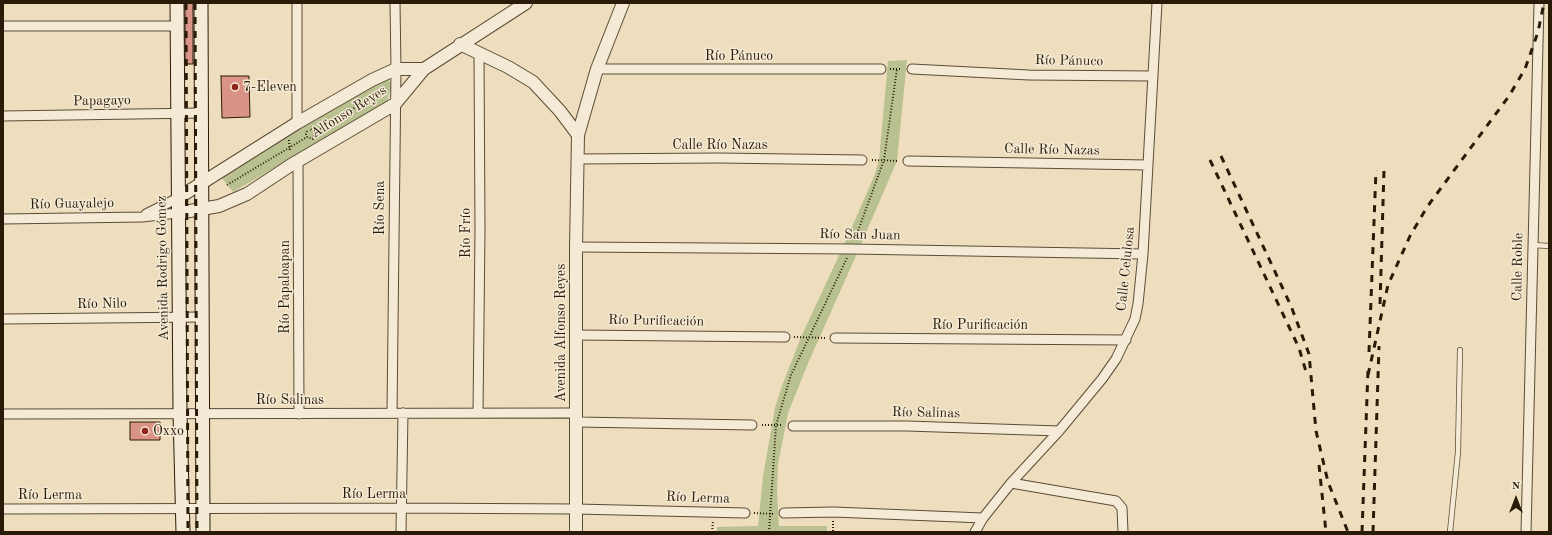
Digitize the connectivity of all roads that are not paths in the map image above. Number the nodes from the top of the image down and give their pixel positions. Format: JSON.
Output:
{"nodes":[{"id":1,"x":177,"y":3,"type":"edge"},
{"id":2,"x":201,"y":3,"type":"edge"},
{"id":3,"x":297,"y":3,"type":"edge"},
{"id":4,"x":395,"y":3,"type":"edge"},
{"id":5,"x":526,"y":3,"type":"edge"},
{"id":6,"x":623,"y":3,"type":"edge"},
{"id":7,"x":1156,"y":3,"type":"edge"},
{"id":8,"x":1539,"y":3,"type":"edge"},
{"id":9,"x":3,"y":26,"type":"edge"},
{"id":10,"x":177,"y":26,"type":"junction"},
{"id":11,"x":460,"y":44,"type":"junction"},
{"id":12,"x":479,"y":54,"type":"junction"},
{"id":13,"x":396,"y":69,"type":"junction"},
{"id":14,"x":424,"y":69,"type":"junction"},
{"id":15,"x":596,"y":69,"type":"junction"},
{"id":16,"x":881,"y":69,"type":"road end"},
{"id":17,"x":912,"y":69,"type":"road end"},
{"id":18,"x":1153,"y":76,"type":"junction"},
{"id":19,"x":395,"y":104,"type":"junction"},
{"id":20,"x":201,"y":113,"type":"junction"},
{"id":21,"x":178,"y":114,"type":"junction"},
{"id":22,"x":3,"y":116,"type":"edge"},
{"id":23,"x":293,"y":126,"type":"junction"},
{"id":24,"x":578,"y":135,"type":"junction"},
{"id":25,"x":578,"y":159,"type":"junction"},
{"id":26,"x":862,"y":160,"type":"road end"},
{"id":27,"x":908,"y":161,"type":"road end"},
{"id":28,"x":295,"y":163,"type":"junction"},
{"id":29,"x":1148,"y":165,"type":"junction"},
{"id":30,"x":202,"y":183,"type":"junction"},
{"id":31,"x":178,"y":198,"type":"junction"},
{"id":32,"x":202,"y":210,"type":"junction"},
{"id":33,"x":178,"y":213,"type":"junction"},
{"id":34,"x":142,"y":217,"type":"junction"},
{"id":35,"x":3,"y":219,"type":"edge"},
{"id":36,"x":1533,"y":245,"type":"junction"},
{"id":37,"x":1549,"y":246,"type":"edge"},
{"id":38,"x":576,"y":247,"type":"junction"},
{"id":39,"x":1143,"y":254,"type":"junction"},
{"id":40,"x":180,"y":317,"type":"junction"},
{"id":41,"x":202,"y":317,"type":"junction"},
{"id":42,"x":3,"y":319,"type":"edge"},
{"id":43,"x":576,"y":335,"type":"junction"},
{"id":44,"x":784,"y":337,"type":"road end"},
{"id":45,"x":834,"y":338,"type":"road end"},
{"id":46,"x":1126,"y":340,"type":"junction"},
{"id":47,"x":1460,"y":350,"type":"dead end"},
{"id":48,"x":180,"y":413,"type":"junction"},
{"id":49,"x":478,"y":413,"type":"junction"},
{"id":50,"x":3,"y":414,"type":"edge"},
{"id":51,"x":202,"y":414,"type":"junction"},
{"id":52,"x":299,"y":414,"type":"junction"},
{"id":53,"x":392,"y":414,"type":"junction"},
{"id":54,"x":403,"y":414,"type":"junction"},
{"id":55,"x":576,"y":418,"type":"junction"},
{"id":56,"x":752,"y":425,"type":"road end"},
{"id":57,"x":793,"y":426,"type":"road end"},
{"id":58,"x":1059,"y":431,"type":"junction"},
{"id":59,"x":1011,"y":483,"type":"junction"},
{"id":60,"x":182,"y":508,"type":"junction"},
{"id":61,"x":203,"y":508,"type":"junction"},
{"id":62,"x":401,"y":508,"type":"junction"},
{"id":63,"x":3,"y":509,"type":"edge"},
{"id":64,"x":576,"y":509,"type":"junction"},
{"id":65,"x":744,"y":513,"type":"road end"},
{"id":66,"x":784,"y":513,"type":"road end"},
{"id":67,"x":982,"y":518,"type":"junction"},
{"id":68,"x":182,"y":532,"type":"edge"},
{"id":69,"x":203,"y":532,"type":"edge"},
{"id":70,"x":401,"y":532,"type":"edge"},
{"id":71,"x":576,"y":532,"type":"edge"},
{"id":72,"x":975,"y":532,"type":"edge"},
{"id":73,"x":1123,"y":532,"type":"edge"},
{"id":74,"x":1450,"y":532,"type":"edge"},
{"id":75,"x":1526,"y":532,"type":"edge"}],
"edges":[{"from":1,"to":10,"type":"main road","name":"Avenida Rodrigo Gómez"},
{"from":2,"to":20,"type":"main road"},
{"from":3,"to":23,"type":"street"},
{"from":4,"to":13,"type":"street","name":"Río Sena"},
{"from":5,"to":11,"type":"street"},
{"from":6,"to":15,"type":"street","name":"Avenida Alfonso Reyes"},
{"from":7,"to":18,"type":"street","name":"Calle Celulosa"},
{"from":8,"to":36,"type":"street","name":"Calle Roble"},
{"from":9,"to":10,"type":"street"},
{"from":10,"to":21,"type":"main road","name":"Avenida Rodrigo Gómez"},
{"from":11,"to":12,"type":"street"},
{"from":11,"to":14,"type":"street"},
{"from":12,"to":24,"type":"street"},
{"from":12,"to":49,"type":"street","name":"Río Frío"},
{"from":13,"to":14,"type":"street","name":"Alfonso Reyes"},
{"from":13,"to":19,"type":"street","name":"Río Sena"},
{"from":13,"to":23,"type":"street","name":"Alfonso Reyes"},
{"from":14,"to":19,"type":"street","name":"Alfonso Reyes"},
{"from":15,"to":16,"type":"street","name":"Río Pánuco"},
{"from":15,"to":24,"type":"street","name":"Avenida Alfonso Reyes"},
{"from":17,"to":18,"type":"street","name":"Río Pánuco"},
{"from":18,"to":29,"type":"street","name":"Calle Celulosa"},
{"from":19,"to":28,"type":"street","name":"Alfonso Reyes"},
{"from":19,"to":53,"type":"street","name":"Río Sena"},
{"from":20,"to":21,"type":"street","name":"Papagayo"},
{"from":20,"to":30,"type":"main road"},
{"from":21,"to":22,"type":"street","name":"Papagayo"},
{"from":21,"to":31,"type":"main road","name":"Avenida Rodrigo Gómez"},
{"from":23,"to":30,"type":"street","name":"Alfonso Reyes"},
{"from":24,"to":25,"type":"street","name":"Avenida Alfonso Reyes"},
{"from":25,"to":26,"type":"street","name":"Calle Río Nazas"},
{"from":25,"to":38,"type":"street","name":"Avenida Alfonso Reyes"},
{"from":27,"to":29,"type":"street","name":"Calle Río Nazas"},
{"from":28,"to":32,"type":"street","name":"Alfonso Reyes"},
{"from":28,"to":52,"type":"street","name":"Río Papaloapan"},
{"from":29,"to":39,"type":"street","name":"Calle Celulosa"},
{"from":30,"to":31,"type":"street","name":"Alfonso Reyes"},
{"from":30,"to":32,"type":"main road"},
{"from":31,"to":33,"type":"main road","name":"Avenida Rodrigo Gómez"},
{"from":31,"to":34,"type":"street","name":"Río Guayalejo"},
{"from":32,"to":33,"type":"street","name":"Alfonso Reyes"},
{"from":32,"to":41,"type":"main road"},
{"from":33,"to":34,"type":"street","name":"Río Guayalejo"},
{"from":33,"to":40,"type":"main road","name":"Avenida Rodrigo Gómez"},
{"from":34,"to":35,"type":"street","name":"Río Guayalejo"},
{"from":36,"to":37,"type":"lane"},
{"from":36,"to":75,"type":"street","name":"Calle Roble"},
{"from":38,"to":39,"type":"street","name":"Río San Juan"},
{"from":38,"to":43,"type":"street","name":"Avenida Alfonso Reyes"},
{"from":39,"to":46,"type":"street","name":"Calle Celulosa"},
{"from":40,"to":41,"type":"street","name":"Río Nilo"},
{"from":40,"to":42,"type":"street","name":"Río Nilo"},
{"from":40,"to":48,"type":"main road","name":"Avenida Rodrigo Gómez"},
{"from":41,"to":51,"type":"main road"},
{"from":43,"to":44,"type":"street","name":"Río Purificación"},
{"from":43,"to":55,"type":"street","name":"Avenida Alfonso Reyes"},
{"from":45,"to":46,"type":"street","name":"Río Purificación"},
{"from":46,"to":58,"type":"street","name":"Calle Celulosa"},
{"from":47,"to":74,"type":"lane"},
{"from":48,"to":50,"type":"street","name":"Río Salinas"},
{"from":48,"to":51,"type":"street","name":"Río Salinas"},
{"from":48,"to":60,"type":"main road","name":"Avenida Rodrigo Gómez"},
{"from":49,"to":54,"type":"street","name":"Río Salinas"},
{"from":49,"to":55,"type":"street","name":"Río Salinas"},
{"from":51,"to":52,"type":"street","name":"Río Salinas"},
{"from":51,"to":61,"type":"main road"},
{"from":52,"to":53,"type":"street","name":"Río Salinas"},
{"from":53,"to":54,"type":"street","name":"Río Salinas"},
{"from":54,"to":62,"type":"street"},
{"from":55,"to":56,"type":"street","name":"Río Salinas"},
{"from":55,"to":64,"type":"street","name":"Avenida Alfonso Reyes"},
{"from":57,"to":58,"type":"street","name":"Río Salinas"},
{"from":58,"to":59,"type":"street","name":"Calle Celulosa"},
{"from":59,"to":67,"type":"street","name":"Calle Celulosa"},
{"from":59,"to":73,"type":"street"},
{"from":60,"to":61,"type":"street","name":"Río Lerma"},
{"from":60,"to":63,"type":"street","name":"Río Lerma"},
{"from":60,"to":68,"type":"main road","name":"Avenida Rodrigo Gómez"},
{"from":61,"to":62,"type":"street","name":"Río Lerma"},
{"from":61,"to":69,"type":"main road"},
{"from":62,"to":64,"type":"street","name":"Río Lerma"},
{"from":62,"to":70,"type":"street"},
{"from":64,"to":65,"type":"street","name":"Río Lerma"},
{"from":64,"to":71,"type":"street","name":"Avenida Alfonso Reyes"},
{"from":66,"to":67,"type":"street"},
{"from":67,"to":72,"type":"street","name":"Calle Celulosa"}]}
